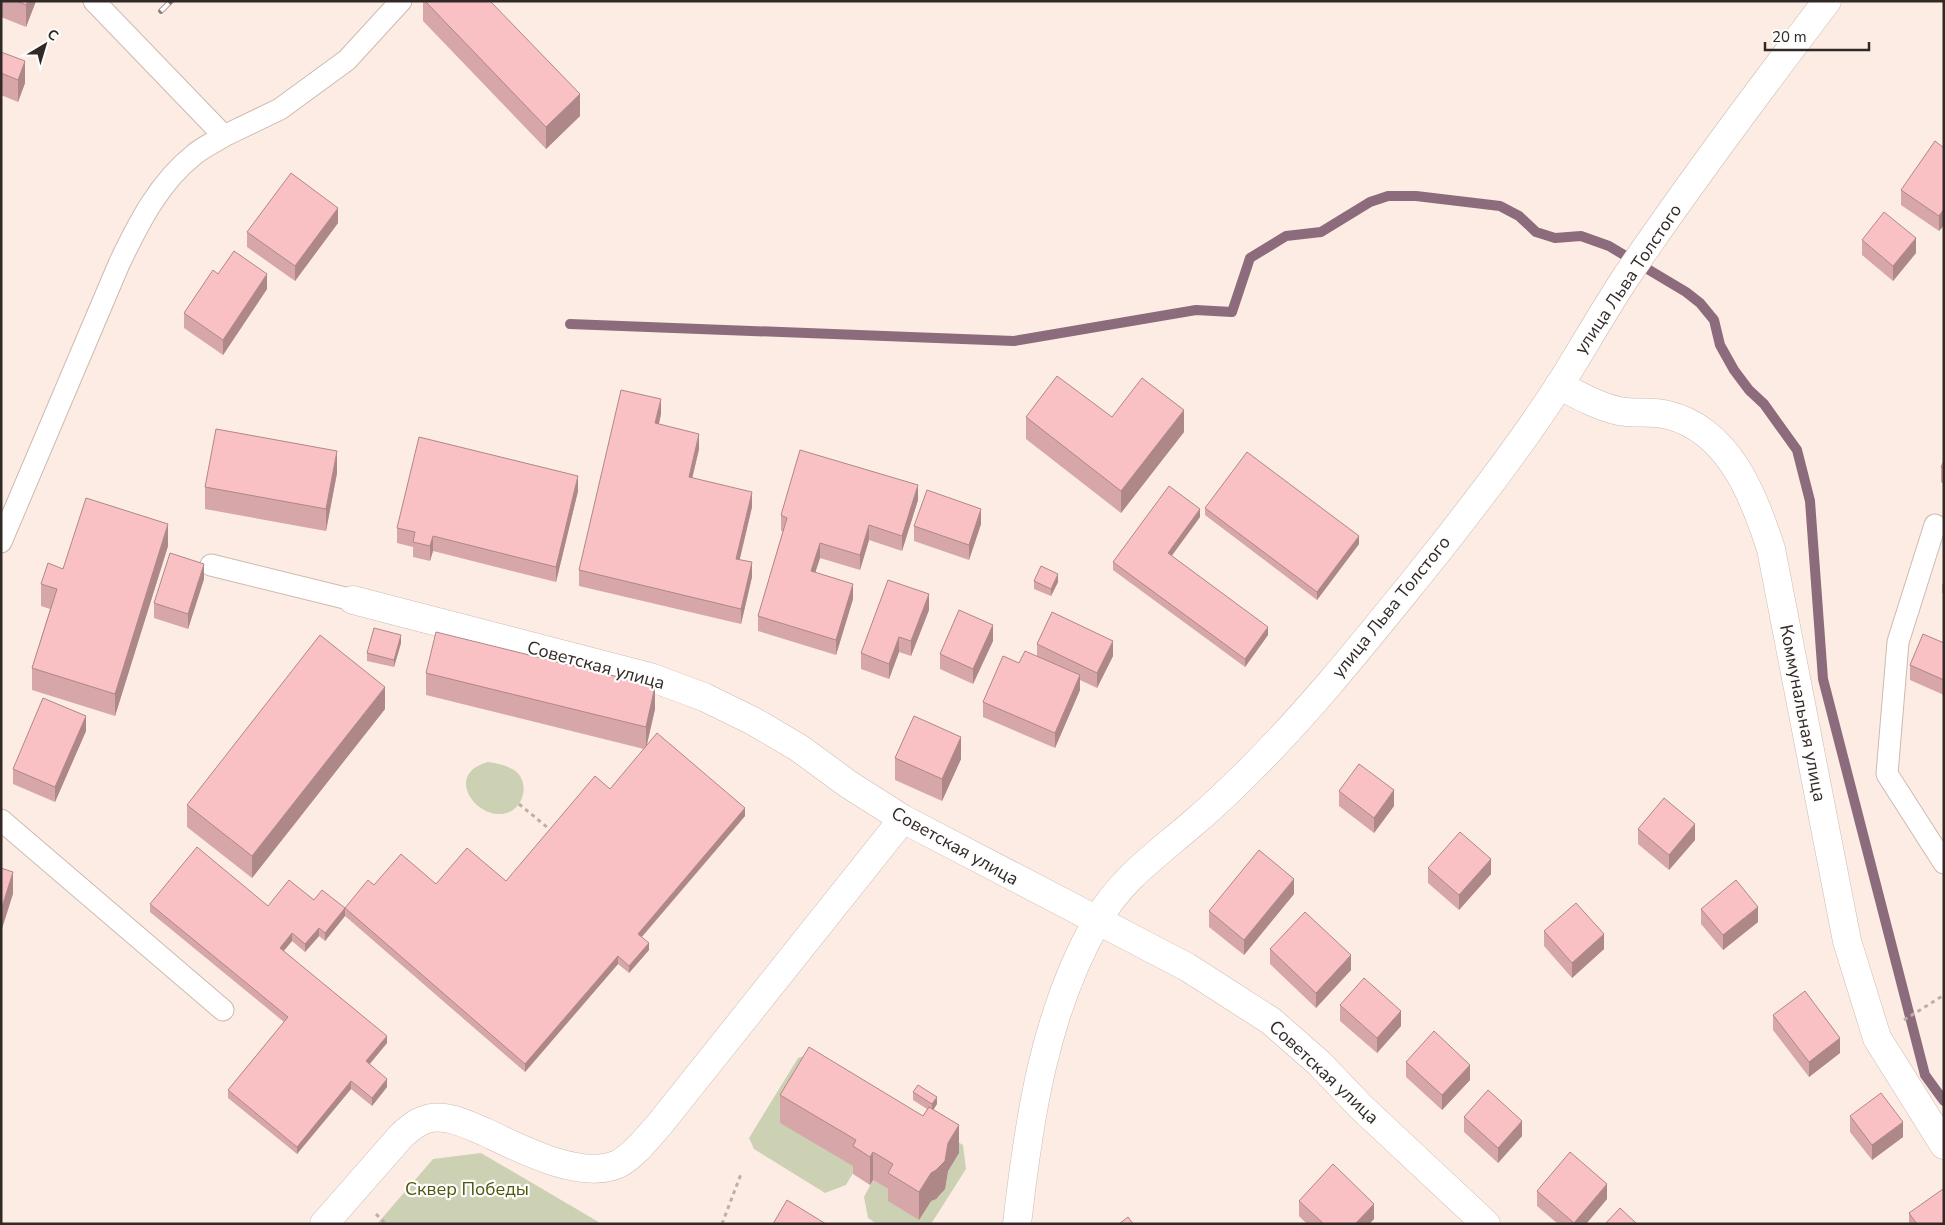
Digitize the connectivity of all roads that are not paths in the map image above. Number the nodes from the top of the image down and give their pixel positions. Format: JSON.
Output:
{"nodes":[{"id":1,"x":94,"y":1,"type":"edge"},
{"id":2,"x":401,"y":1,"type":"edge"},
{"id":3,"x":1827,"y":1,"type":"edge"},
{"id":4,"x":224,"y":136,"type":"junction"},
{"id":5,"x":1559,"y":386,"type":"junction"},
{"id":6,"x":1935,"y":525,"type":"dead end"},
{"id":7,"x":1,"y":542,"type":"edge"},
{"id":8,"x":211,"y":564,"type":"dead end"},
{"id":9,"x":353,"y":600,"type":"joint"},
{"id":10,"x":903,"y":819,"type":"junction"},
{"id":11,"x":1,"y":820,"type":"edge"},
{"id":12,"x":1944,"y":863,"type":"edge"},
{"id":13,"x":1097,"y":921,"type":"junction"},
{"id":14,"x":223,"y":1010,"type":"dead end"},
{"id":15,"x":1944,"y":1145,"type":"edge"},
{"id":16,"x":324,"y":1224,"type":"edge"},
{"id":17,"x":1017,"y":1224,"type":"edge"},
{"id":18,"x":1486,"y":1224,"type":"edge"}],
"edges":[{"from":1,"to":4,"type":"lane"},
{"from":2,"to":4,"type":"lane"},
{"from":3,"to":5,"type":"street","name":"улица Льва Толстого"},
{"from":4,"to":7,"type":"lane"},
{"from":5,"to":13,"type":"street","name":"улица Льва Толстого"},
{"from":5,"to":15,"type":"street","name":"Коммунальная улица"},
{"from":6,"to":12,"type":"lane"},
{"from":8,"to":9,"type":"lane"},
{"from":9,"to":10,"type":"street","name":"Советская улица"},
{"from":10,"to":13,"type":"street","name":"Советская улица"},
{"from":10,"to":16,"type":"street"},
{"from":11,"to":14,"type":"lane"},
{"from":13,"to":17,"type":"street","name":"улица Льва Толстого"},
{"from":13,"to":18,"type":"street","name":"Советская улица"}]}
